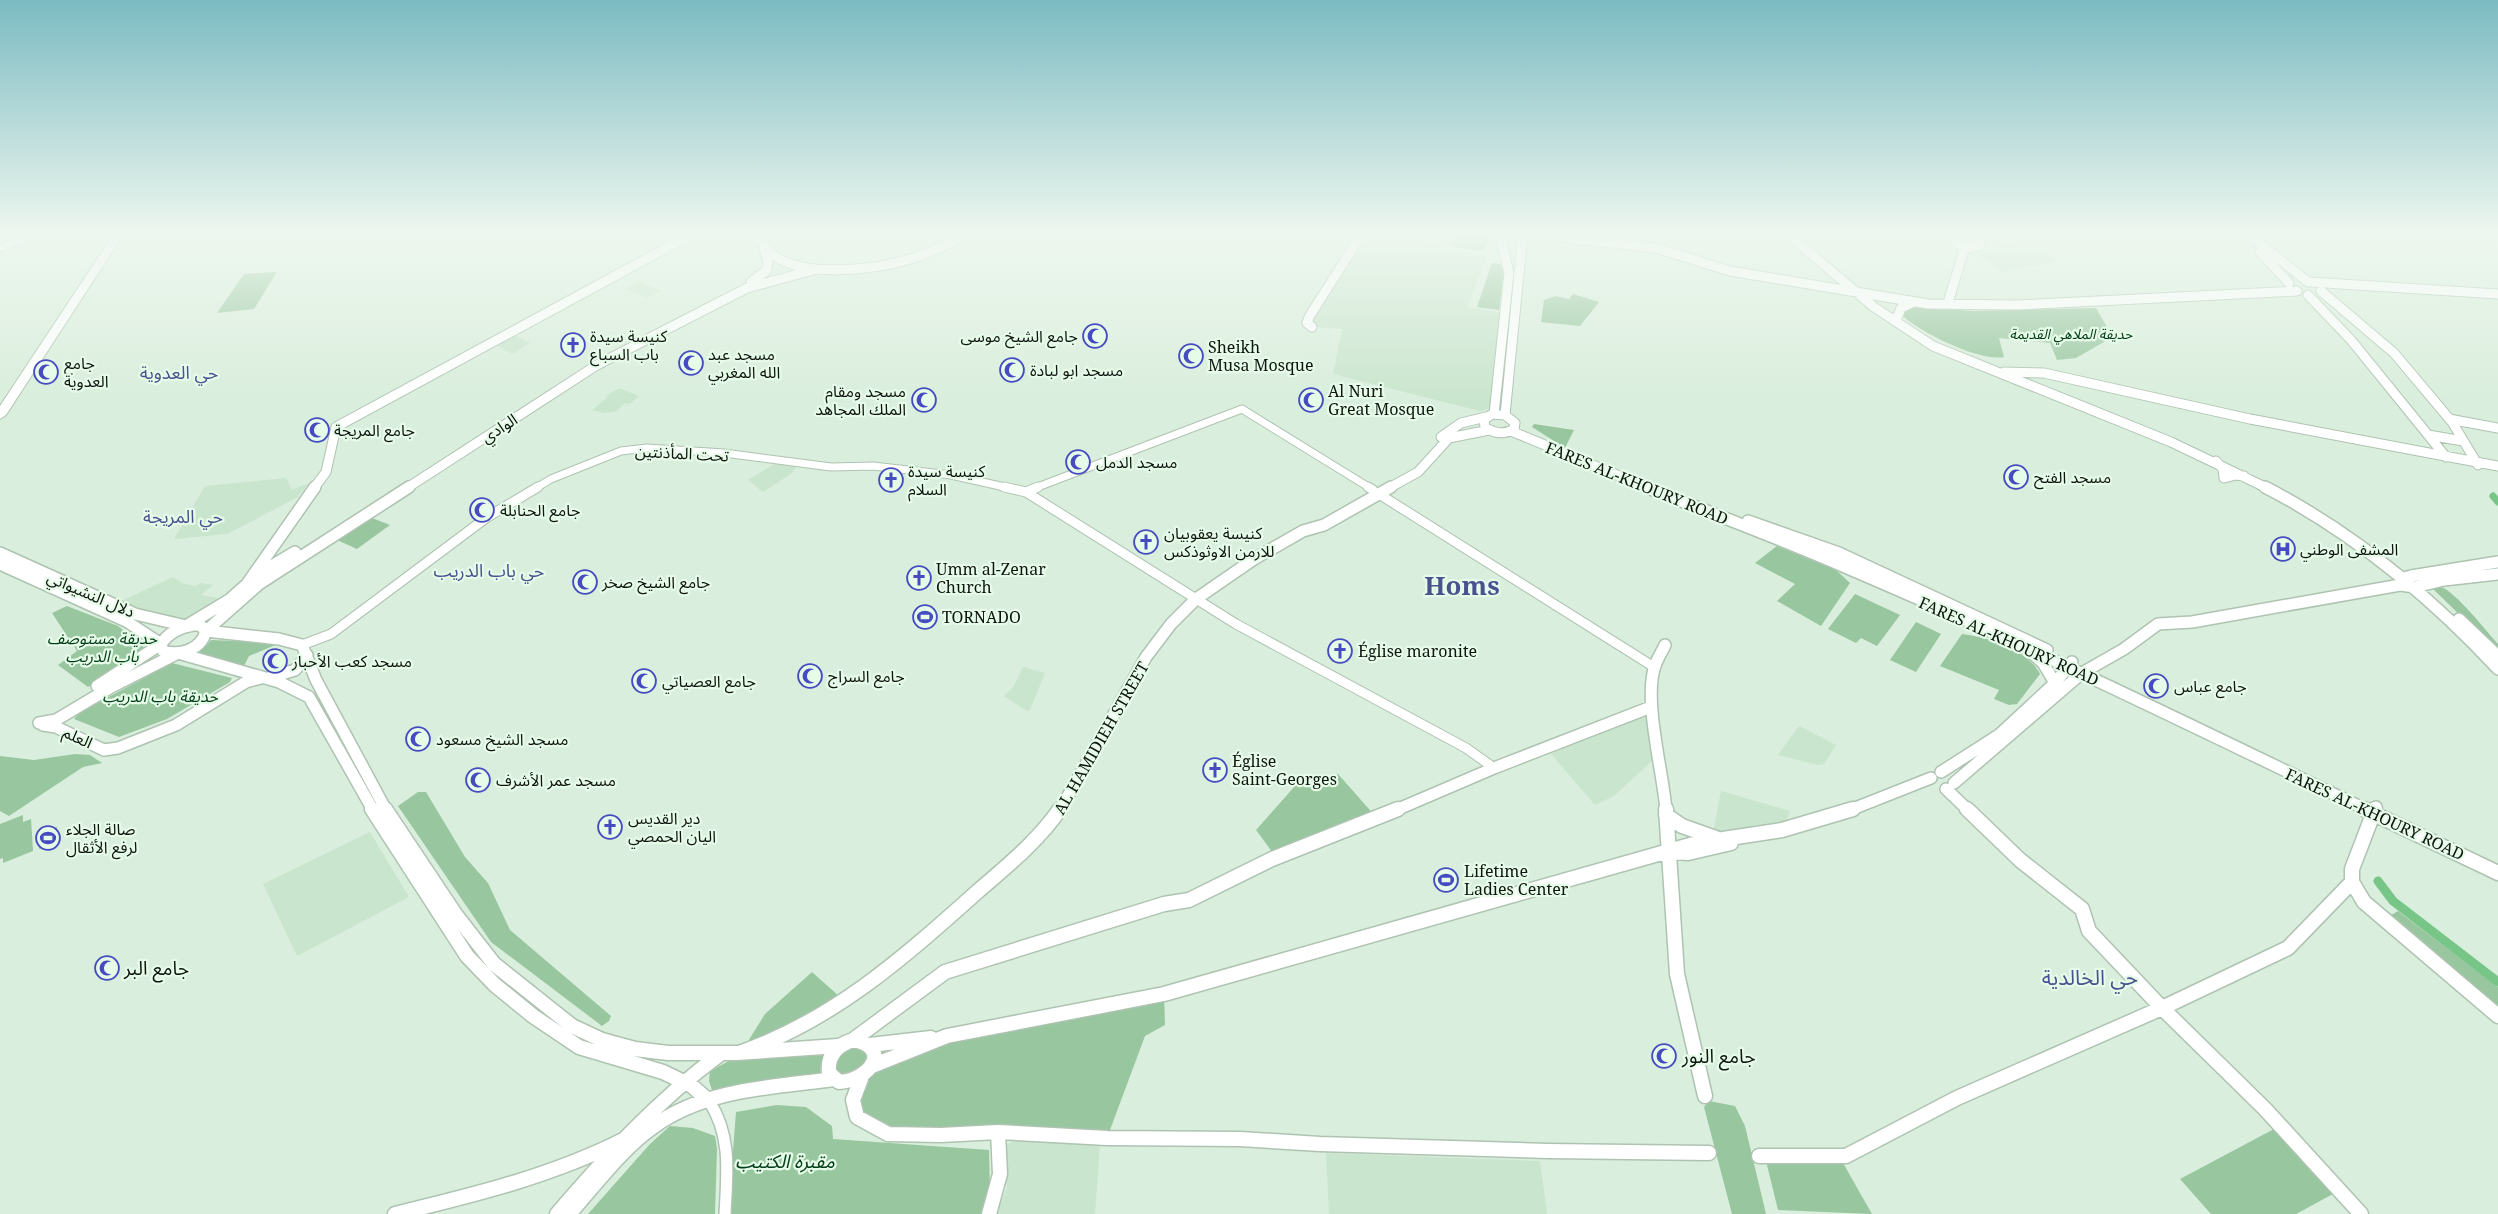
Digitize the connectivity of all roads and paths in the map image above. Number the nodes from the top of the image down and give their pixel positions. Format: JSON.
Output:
{"nodes":[{"id":1,"x":74,"y":289,"type":"edge"},
{"id":2,"x":83,"y":289,"type":"edge"},
{"id":3,"x":591,"y":289,"type":"edge"},
{"id":4,"x":737,"y":289,"type":"edge"},
{"id":5,"x":747,"y":289,"type":"edge"},
{"id":6,"x":1320,"y":289,"type":"edge"},
{"id":7,"x":1327,"y":289,"type":"edge"},
{"id":8,"x":1507,"y":289,"type":"edge"},
{"id":9,"x":1517,"y":289,"type":"edge"},
{"id":10,"x":1839,"y":289,"type":"edge"},
{"id":11,"x":1842,"y":289,"type":"edge"},
{"id":12,"x":1856,"y":289,"type":"edge"},
{"id":13,"x":1856,"y":289,"type":"edge"},
{"id":14,"x":1952,"y":289,"type":"edge"},
{"id":15,"x":2274,"y":289,"type":"edge"},
{"id":16,"x":2280,"y":289,"type":"edge"},
{"id":17,"x":2291,"y":289,"type":"edge"},
{"id":18,"x":2292,"y":289,"type":"edge"},
{"id":19,"x":2318,"y":289,"type":"edge"},
{"id":20,"x":2415,"y":289,"type":"edge"},
{"id":21,"x":2321,"y":291,"type":"junction"},
{"id":22,"x":1860,"y":292,"type":"junction"},
{"id":23,"x":2498,"y":294,"type":"edge"},
{"id":24,"x":2308,"y":295,"type":"junction"},
{"id":25,"x":2498,"y":299,"type":"edge"},
{"id":26,"x":1949,"y":300,"type":"junction"},
{"id":27,"x":1914,"y":302,"type":"junction"},
{"id":28,"x":2318,"y":304,"type":"junction"},
{"id":29,"x":1897,"y":318,"type":"junction"},
{"id":30,"x":1296,"y":327,"type":"dead end"},
{"id":31,"x":1312,"y":327,"type":"dead end"},
{"id":32,"x":2007,"y":374,"type":"junction"},
{"id":33,"x":0,"y":401,"type":"edge"},
{"id":34,"x":0,"y":415,"type":"edge"},
{"id":35,"x":1490,"y":415,"type":"junction"},
{"id":36,"x":1505,"y":415,"type":"junction"},
{"id":37,"x":2449,"y":419,"type":"junction"},
{"id":38,"x":1467,"y":421,"type":"junction"},
{"id":39,"x":1513,"y":428,"type":"junction"},
{"id":40,"x":2498,"y":428,"type":"edge"},
{"id":41,"x":1489,"y":430,"type":"junction"},
{"id":42,"x":1471,"y":432,"type":"junction"},
{"id":43,"x":2428,"y":435,"type":"junction"},
{"id":44,"x":2463,"y":441,"type":"junction"},
{"id":45,"x":2448,"y":460,"type":"junction"},
{"id":46,"x":2478,"y":465,"type":"junction"},
{"id":47,"x":2498,"y":466,"type":"edge"},
{"id":48,"x":2498,"y":471,"type":"edge"},
{"id":49,"x":1026,"y":492,"type":"junction"},
{"id":50,"x":1376,"y":492,"type":"junction"},
{"id":51,"x":2352,"y":540,"type":"junction"},
{"id":52,"x":0,"y":553,"type":"edge"},
{"id":53,"x":2498,"y":562,"type":"edge"},
{"id":54,"x":0,"y":564,"type":"edge"},
{"id":55,"x":2498,"y":574,"type":"edge"},
{"id":56,"x":257,"y":580,"type":"junction"},
{"id":57,"x":2410,"y":582,"type":"junction"},
{"id":58,"x":2388,"y":588,"type":"junction"},
{"id":59,"x":1196,"y":599,"type":"junction"},
{"id":60,"x":186,"y":626,"type":"junction"},
{"id":61,"x":206,"y":631,"type":"junction"},
{"id":62,"x":162,"y":644,"type":"junction"},
{"id":63,"x":1665,"y":645,"type":"dead end"},
{"id":64,"x":2020,"y":646,"type":"junction"},
{"id":65,"x":305,"y":650,"type":"junction"},
{"id":66,"x":178,"y":653,"type":"junction"},
{"id":67,"x":2498,"y":656,"type":"edge"},
{"id":68,"x":2070,"y":665,"type":"junction"},
{"id":69,"x":1654,"y":667,"type":"junction"},
{"id":70,"x":2498,"y":669,"type":"edge"},
{"id":71,"x":234,"y":670,"type":"junction"},
{"id":72,"x":2086,"y":671,"type":"junction"},
{"id":73,"x":264,"y":678,"type":"junction"},
{"id":74,"x":2055,"y":683,"type":"junction"},
{"id":75,"x":1651,"y":707,"type":"junction"},
{"id":76,"x":54,"y":716,"type":"junction"},
{"id":77,"x":118,"y":744,"type":"junction"},
{"id":78,"x":1494,"y":768,"type":"junction"},
{"id":79,"x":1935,"y":778,"type":"junction"},
{"id":80,"x":1950,"y":786,"type":"junction"},
{"id":81,"x":2374,"y":810,"type":"junction"},
{"id":82,"x":1666,"y":816,"type":"junction"},
{"id":83,"x":1718,"y":838,"type":"junction"},
{"id":84,"x":1669,"y":852,"type":"junction"},
{"id":85,"x":2498,"y":864,"type":"edge"},
{"id":86,"x":2498,"y":873,"type":"edge"},
{"id":87,"x":2352,"y":882,"type":"junction"},
{"id":88,"x":2162,"y":1008,"type":"junction"},
{"id":89,"x":2498,"y":1016,"type":"edge"},
{"id":90,"x":948,"y":1036,"type":"junction"},
{"id":91,"x":853,"y":1040,"type":"junction"},
{"id":92,"x":870,"y":1045,"type":"junction"},
{"id":93,"x":838,"y":1046,"type":"junction"},
{"id":94,"x":739,"y":1053,"type":"junction"},
{"id":95,"x":719,"y":1055,"type":"junction"},
{"id":96,"x":703,"y":1066,"type":"junction"},
{"id":97,"x":872,"y":1066,"type":"junction"},
{"id":98,"x":834,"y":1079,"type":"junction"},
{"id":99,"x":861,"y":1079,"type":"junction"},
{"id":100,"x":684,"y":1082,"type":"junction"},
{"id":101,"x":704,"y":1096,"type":"junction"},
{"id":102,"x":1706,"y":1096,"type":"dead end"},
{"id":103,"x":998,"y":1132,"type":"junction"},
{"id":104,"x":625,"y":1139,"type":"junction"},
{"id":105,"x":1709,"y":1153,"type":"dead end"},
{"id":106,"x":1759,"y":1156,"type":"dead end"},
{"id":107,"x":396,"y":1214,"type":"edge"},
{"id":108,"x":557,"y":1214,"type":"edge"},
{"id":109,"x":569,"y":1214,"type":"edge"},
{"id":110,"x":725,"y":1214,"type":"edge"},
{"id":111,"x":989,"y":1214,"type":"edge"},
{"id":112,"x":2360,"y":1214,"type":"edge"}],
"edges":[{"from":1,"to":33,"type":"highway"},
{"from":2,"to":34,"type":"highway"},
{"from":3,"to":56,"type":"main road"},
{"from":4,"to":56,"type":"main road","name":"الوادي"},
{"from":5,"to":56,"type":"main road","name":"الوادي"},
{"from":6,"to":30,"type":"main road"},
{"from":7,"to":31,"type":"main road"},
{"from":8,"to":35,"type":"main road"},
{"from":9,"to":36,"type":"main road"},
{"from":10,"to":22,"type":"main road"},
{"from":11,"to":22,"type":"main road"},
{"from":12,"to":22,"type":"main road"},
{"from":13,"to":22,"type":"main road"},
{"from":14,"to":26,"type":"main road"},
{"from":15,"to":26,"type":"main road"},
{"from":16,"to":27,"type":"main road"},
{"from":17,"to":28,"type":"main road"},
{"from":18,"to":24,"type":"main road"},
{"from":19,"to":21,"type":"main road"},
{"from":20,"to":23,"type":"main road"},
{"from":21,"to":24,"type":"main road"},
{"from":21,"to":25,"type":"main road"},
{"from":21,"to":37,"type":"main road"},
{"from":22,"to":26,"type":"main road"},
{"from":22,"to":27,"type":"main road"},
{"from":22,"to":29,"type":"main road"},
{"from":22,"to":32,"type":"main road"},
{"from":24,"to":28,"type":"main road"},
{"from":27,"to":29,"type":"main road"},
{"from":28,"to":43,"type":"main road"},
{"from":29,"to":32,"type":"main road"},
{"from":32,"to":45,"type":"main road"},
{"from":32,"to":51,"type":"main road"},
{"from":32,"to":57,"type":"main road"},
{"from":35,"to":36,"type":"main road"},
{"from":35,"to":38,"type":"main road","name":"AL HAMIDIEH STREET"},
{"from":35,"to":41,"type":"main road"},
{"from":36,"to":39,"type":"main road"},
{"from":37,"to":40,"type":"main road"},
{"from":37,"to":44,"type":"main road"},
{"from":38,"to":42,"type":"main road"},
{"from":38,"to":50,"type":"main road","name":"AL HAMIDIEH STREET"},
{"from":39,"to":41,"type":"main road","name":"AL HAMIDIEH STREET"},
{"from":39,"to":64,"type":"main road","name":"FARES AL-KHOURY ROAD"},
{"from":39,"to":68,"type":"main road","name":"FARES AL-KHOURY ROAD"},
{"from":41,"to":42,"type":"main road","name":"AL HAMIDIEH STREET"},
{"from":42,"to":50,"type":"main road","name":"AL HAMIDIEH STREET"},
{"from":43,"to":44,"type":"main road"},
{"from":43,"to":45,"type":"main road"},
{"from":44,"to":46,"type":"main road"},
{"from":45,"to":46,"type":"main road"},
{"from":46,"to":47,"type":"main road"},
{"from":46,"to":48,"type":"main road"},
{"from":49,"to":50,"type":"street"},
{"from":49,"to":59,"type":"street"},
{"from":49,"to":65,"type":"street","name":"تحت المأذنتين"},
{"from":50,"to":59,"type":"main road","name":"AL HAMIDIEH STREET"},
{"from":50,"to":69,"type":"street"},
{"from":51,"to":57,"type":"main road"},
{"from":51,"to":58,"type":"main road"},
{"from":52,"to":60,"type":"main road","name":"دلال النشيواتي"},
{"from":53,"to":57,"type":"main road"},
{"from":54,"to":62,"type":"main road"},
{"from":55,"to":57,"type":"main road"},
{"from":56,"to":60,"type":"main road"},
{"from":56,"to":61,"type":"main road","name":"الوادي"},
{"from":57,"to":58,"type":"main road"},
{"from":57,"to":67,"type":"main road"},
{"from":57,"to":70,"type":"main road"},
{"from":58,"to":72,"type":"main road"},
{"from":59,"to":78,"type":"street"},
{"from":59,"to":94,"type":"main road","name":"AL HAMIDIEH STREET"},
{"from":60,"to":61,"type":"main road","name":"دلال النشيواتي"},
{"from":60,"to":62,"type":"main road"},
{"from":61,"to":65,"type":"main road","name":"دلال النشيواتي"},
{"from":61,"to":66,"type":"main road","name":"الوادي"},
{"from":62,"to":66,"type":"main road"},
{"from":62,"to":76,"type":"main road"},
{"from":63,"to":69,"type":"main road"},
{"from":64,"to":68,"type":"main road","name":"FARES AL-KHOURY ROAD"},
{"from":64,"to":74,"type":"main road"},
{"from":65,"to":73,"type":"main road"},
{"from":65,"to":95,"type":"main road"},
{"from":66,"to":71,"type":"main road"},
{"from":66,"to":76,"type":"main road","name":"الوادي"},
{"from":68,"to":72,"type":"main road","name":"FARES AL-KHOURY ROAD"},
{"from":68,"to":74,"type":"main road"},
{"from":69,"to":75,"type":"main road"},
{"from":71,"to":73,"type":"main road"},
{"from":71,"to":77,"type":"main road"},
{"from":72,"to":80,"type":"main road"},
{"from":72,"to":81,"type":"main road","name":"FARES AL-KHOURY ROAD"},
{"from":73,"to":77,"type":"main road"},
{"from":73,"to":100,"type":"main road"},
{"from":74,"to":79,"type":"main road"},
{"from":75,"to":78,"type":"main road"},
{"from":75,"to":82,"type":"main road"},
{"from":76,"to":77,"type":"main road","name":"العلم"},
{"from":76,"to":77,"type":"main road","name":"العلم"},
{"from":78,"to":91,"type":"main road"},
{"from":79,"to":80,"type":"main road"},
{"from":79,"to":83,"type":"main road"},
{"from":79,"to":84,"type":"main road"},
{"from":80,"to":88,"type":"main road"},
{"from":81,"to":85,"type":"main road","name":"FARES AL-KHOURY ROAD"},
{"from":81,"to":86,"type":"main road","name":"FARES AL-KHOURY ROAD"},
{"from":81,"to":87,"type":"main road"},
{"from":82,"to":83,"type":"main road"},
{"from":82,"to":84,"type":"main road"},
{"from":83,"to":84,"type":"main road"},
{"from":84,"to":90,"type":"main road"},
{"from":84,"to":102,"type":"main road"},
{"from":87,"to":88,"type":"main road"},
{"from":87,"to":89,"type":"main road"},
{"from":88,"to":106,"type":"main road"},
{"from":88,"to":112,"type":"main road"},
{"from":90,"to":92,"type":"main road"},
{"from":90,"to":97,"type":"main road"},
{"from":91,"to":92,"type":"main road"},
{"from":91,"to":93,"type":"main road"},
{"from":92,"to":97,"type":"main road"},
{"from":93,"to":94,"type":"main road"},
{"from":93,"to":98,"type":"main road"},
{"from":94,"to":95,"type":"main road"},
{"from":95,"to":96,"type":"main road"},
{"from":96,"to":100,"type":"main road"},
{"from":96,"to":101,"type":"main road"},
{"from":97,"to":99,"type":"main road"},
{"from":98,"to":99,"type":"main road"},
{"from":98,"to":101,"type":"main road"},
{"from":99,"to":103,"type":"main road"},
{"from":100,"to":101,"type":"main road"},
{"from":100,"to":104,"type":"main road"},
{"from":101,"to":109,"type":"main road"},
{"from":101,"to":110,"type":"street"},
{"from":103,"to":105,"type":"main road"},
{"from":103,"to":111,"type":"main road"},
{"from":104,"to":107,"type":"main road"},
{"from":104,"to":108,"type":"main road"}]}
